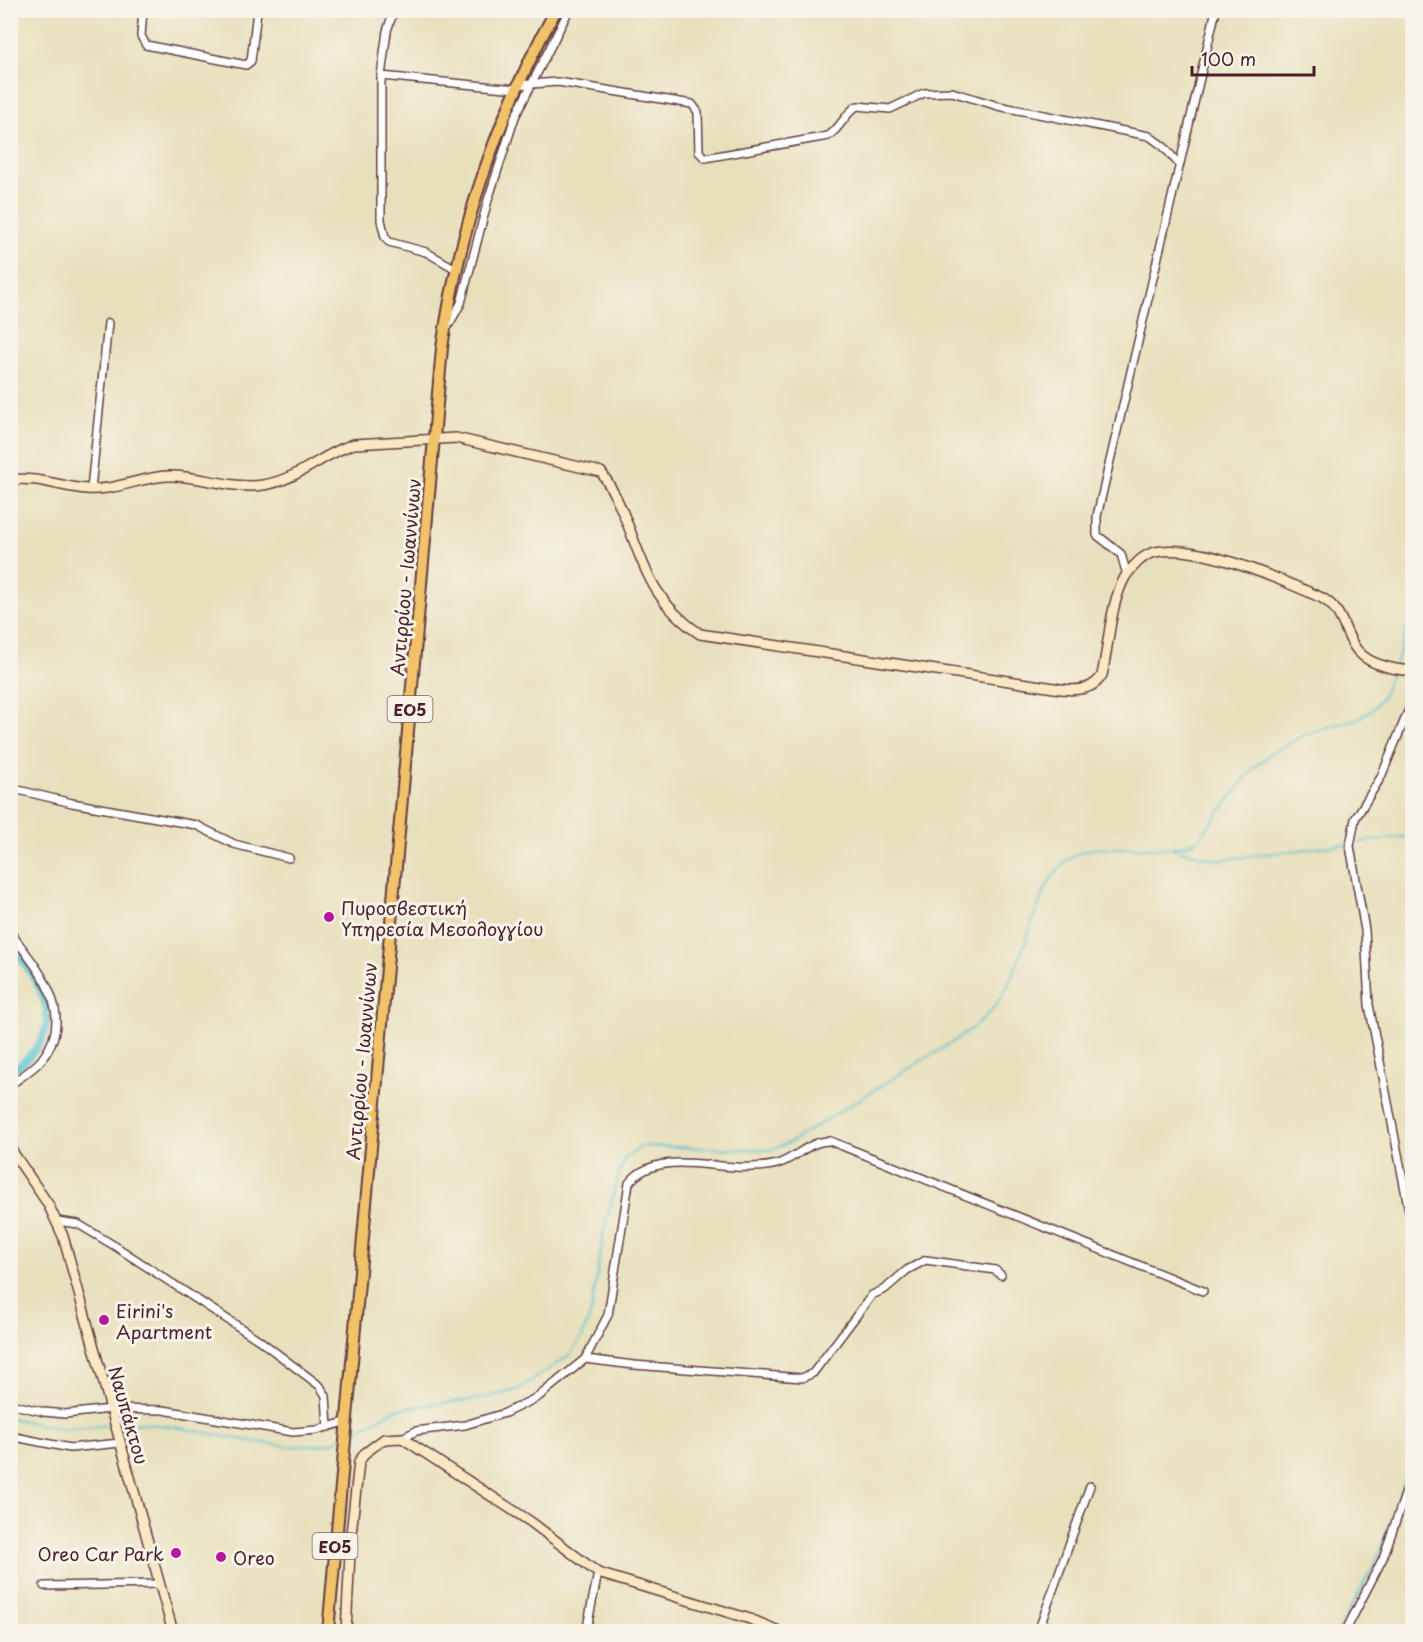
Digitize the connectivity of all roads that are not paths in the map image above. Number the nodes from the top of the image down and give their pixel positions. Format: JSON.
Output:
{"nodes":[{"id":1,"x":143,"y":10,"type":"edge"},
{"id":2,"x":394,"y":10,"type":"edge"},
{"id":3,"x":556,"y":10,"type":"edge"},
{"id":4,"x":569,"y":10,"type":"edge"},
{"id":5,"x":1216,"y":10,"type":"edge"},
{"id":6,"x":257,"y":11,"type":"edge"},
{"id":7,"x":381,"y":76,"type":"junction"},
{"id":8,"x":532,"y":83,"type":"junction"},
{"id":9,"x":517,"y":87,"type":"junction"},
{"id":10,"x":1178,"y":163,"type":"junction"},
{"id":11,"x":456,"y":269,"type":"junction"},
{"id":12,"x":108,"y":323,"type":"dead end"},
{"id":13,"x":444,"y":333,"type":"junction"},
{"id":14,"x":434,"y":438,"type":"junction"},
{"id":15,"x":10,"y":480,"type":"edge"},
{"id":16,"x":91,"y":489,"type":"junction"},
{"id":17,"x":1126,"y":575,"type":"junction"},
{"id":18,"x":1413,"y":670,"type":"edge"},
{"id":19,"x":1413,"y":702,"type":"edge"},
{"id":20,"x":10,"y":788,"type":"edge"},
{"id":21,"x":289,"y":858,"type":"dead end"},
{"id":22,"x":10,"y":932,"type":"edge"},
{"id":23,"x":10,"y":1085,"type":"edge"},
{"id":24,"x":10,"y":1148,"type":"edge"},
{"id":25,"x":57,"y":1221,"type":"junction"},
{"id":26,"x":1413,"y":1226,"type":"edge"},
{"id":27,"x":1001,"y":1275,"type":"dead end"},
{"id":28,"x":1203,"y":1291,"type":"dead end"},
{"id":29,"x":585,"y":1359,"type":"junction"},
{"id":30,"x":10,"y":1404,"type":"edge"},
{"id":31,"x":112,"y":1411,"type":"junction"},
{"id":32,"x":344,"y":1424,"type":"junction"},
{"id":33,"x":328,"y":1427,"type":"junction"},
{"id":34,"x":10,"y":1436,"type":"edge"},
{"id":35,"x":402,"y":1438,"type":"junction"},
{"id":36,"x":120,"y":1443,"type":"junction"},
{"id":37,"x":341,"y":1457,"type":"junction"},
{"id":38,"x":359,"y":1462,"type":"junction"},
{"id":39,"x":1413,"y":1475,"type":"edge"},
{"id":40,"x":1090,"y":1486,"type":"dead end"},
{"id":41,"x":598,"y":1573,"type":"junction"},
{"id":42,"x":159,"y":1584,"type":"junction"},
{"id":43,"x":44,"y":1586,"type":"dead end"},
{"id":44,"x":173,"y":1632,"type":"edge"},
{"id":45,"x":328,"y":1632,"type":"edge"},
{"id":46,"x":346,"y":1632,"type":"edge"},
{"id":47,"x":586,"y":1632,"type":"edge"},
{"id":48,"x":781,"y":1632,"type":"edge"},
{"id":49,"x":1038,"y":1632,"type":"edge"},
{"id":50,"x":1345,"y":1632,"type":"edge"}],
"edges":[{"from":1,"to":6,"type":"street"},
{"from":2,"to":7,"type":"street"},
{"from":3,"to":9,"type":"main road","name":"Αντιρρίου - Ιωαννίνων","number":"ΕΟ5"},
{"from":4,"to":8,"type":"street"},
{"from":5,"to":10,"type":"street"},
{"from":7,"to":9,"type":"street"},
{"from":7,"to":11,"type":"street"},
{"from":8,"to":9,"type":"street"},
{"from":8,"to":10,"type":"street"},
{"from":8,"to":13,"type":"street"},
{"from":9,"to":11,"type":"main road","name":"Αντιρρίου - Ιωαννίνων","number":"ΕΟ5"},
{"from":10,"to":17,"type":"street"},
{"from":11,"to":13,"type":"main road","name":"Αντιρρίου - Ιωαννίνων","number":"ΕΟ5"},
{"from":12,"to":16,"type":"street"},
{"from":13,"to":14,"type":"main road","name":"Αντιρρίου - Ιωαννίνων","number":"ΕΟ5"},
{"from":14,"to":16,"type":"street"},
{"from":14,"to":17,"type":"street"},
{"from":14,"to":32,"type":"main road","name":"Αντιρρίου - Ιωαννίνων","number":"ΕΟ5"},
{"from":15,"to":16,"type":"street"},
{"from":17,"to":18,"type":"street"},
{"from":19,"to":26,"type":"street"},
{"from":20,"to":21,"type":"street"},
{"from":22,"to":23,"type":"street"},
{"from":24,"to":25,"type":"street","name":"Ναυπάκτου"},
{"from":25,"to":31,"type":"street","name":"Ναυπάκτου"},
{"from":25,"to":33,"type":"street"},
{"from":27,"to":29,"type":"street"},
{"from":28,"to":29,"type":"street"},
{"from":29,"to":35,"type":"street"},
{"from":30,"to":31,"type":"street"},
{"from":31,"to":33,"type":"street"},
{"from":31,"to":36,"type":"street","name":"Ναυπάκτου"},
{"from":32,"to":33,"type":"street"},
{"from":32,"to":37,"type":"main road","name":"Αντιρρίου - Ιωαννίνων","number":"ΕΟ5"},
{"from":34,"to":36,"type":"street"},
{"from":35,"to":38,"type":"street"},
{"from":35,"to":41,"type":"street"},
{"from":36,"to":42,"type":"street","name":"Ναυπάκτου"},
{"from":37,"to":38,"type":"street"},
{"from":37,"to":45,"type":"main road","name":"Αντιρρίου - Ιωαννίνων","number":"ΕΟ5"},
{"from":38,"to":46,"type":"street"},
{"from":39,"to":50,"type":"street"},
{"from":40,"to":49,"type":"street"},
{"from":41,"to":47,"type":"street"},
{"from":41,"to":48,"type":"street"},
{"from":42,"to":43,"type":"street"},
{"from":42,"to":44,"type":"street","name":"Ναυπάκτου"}]}
